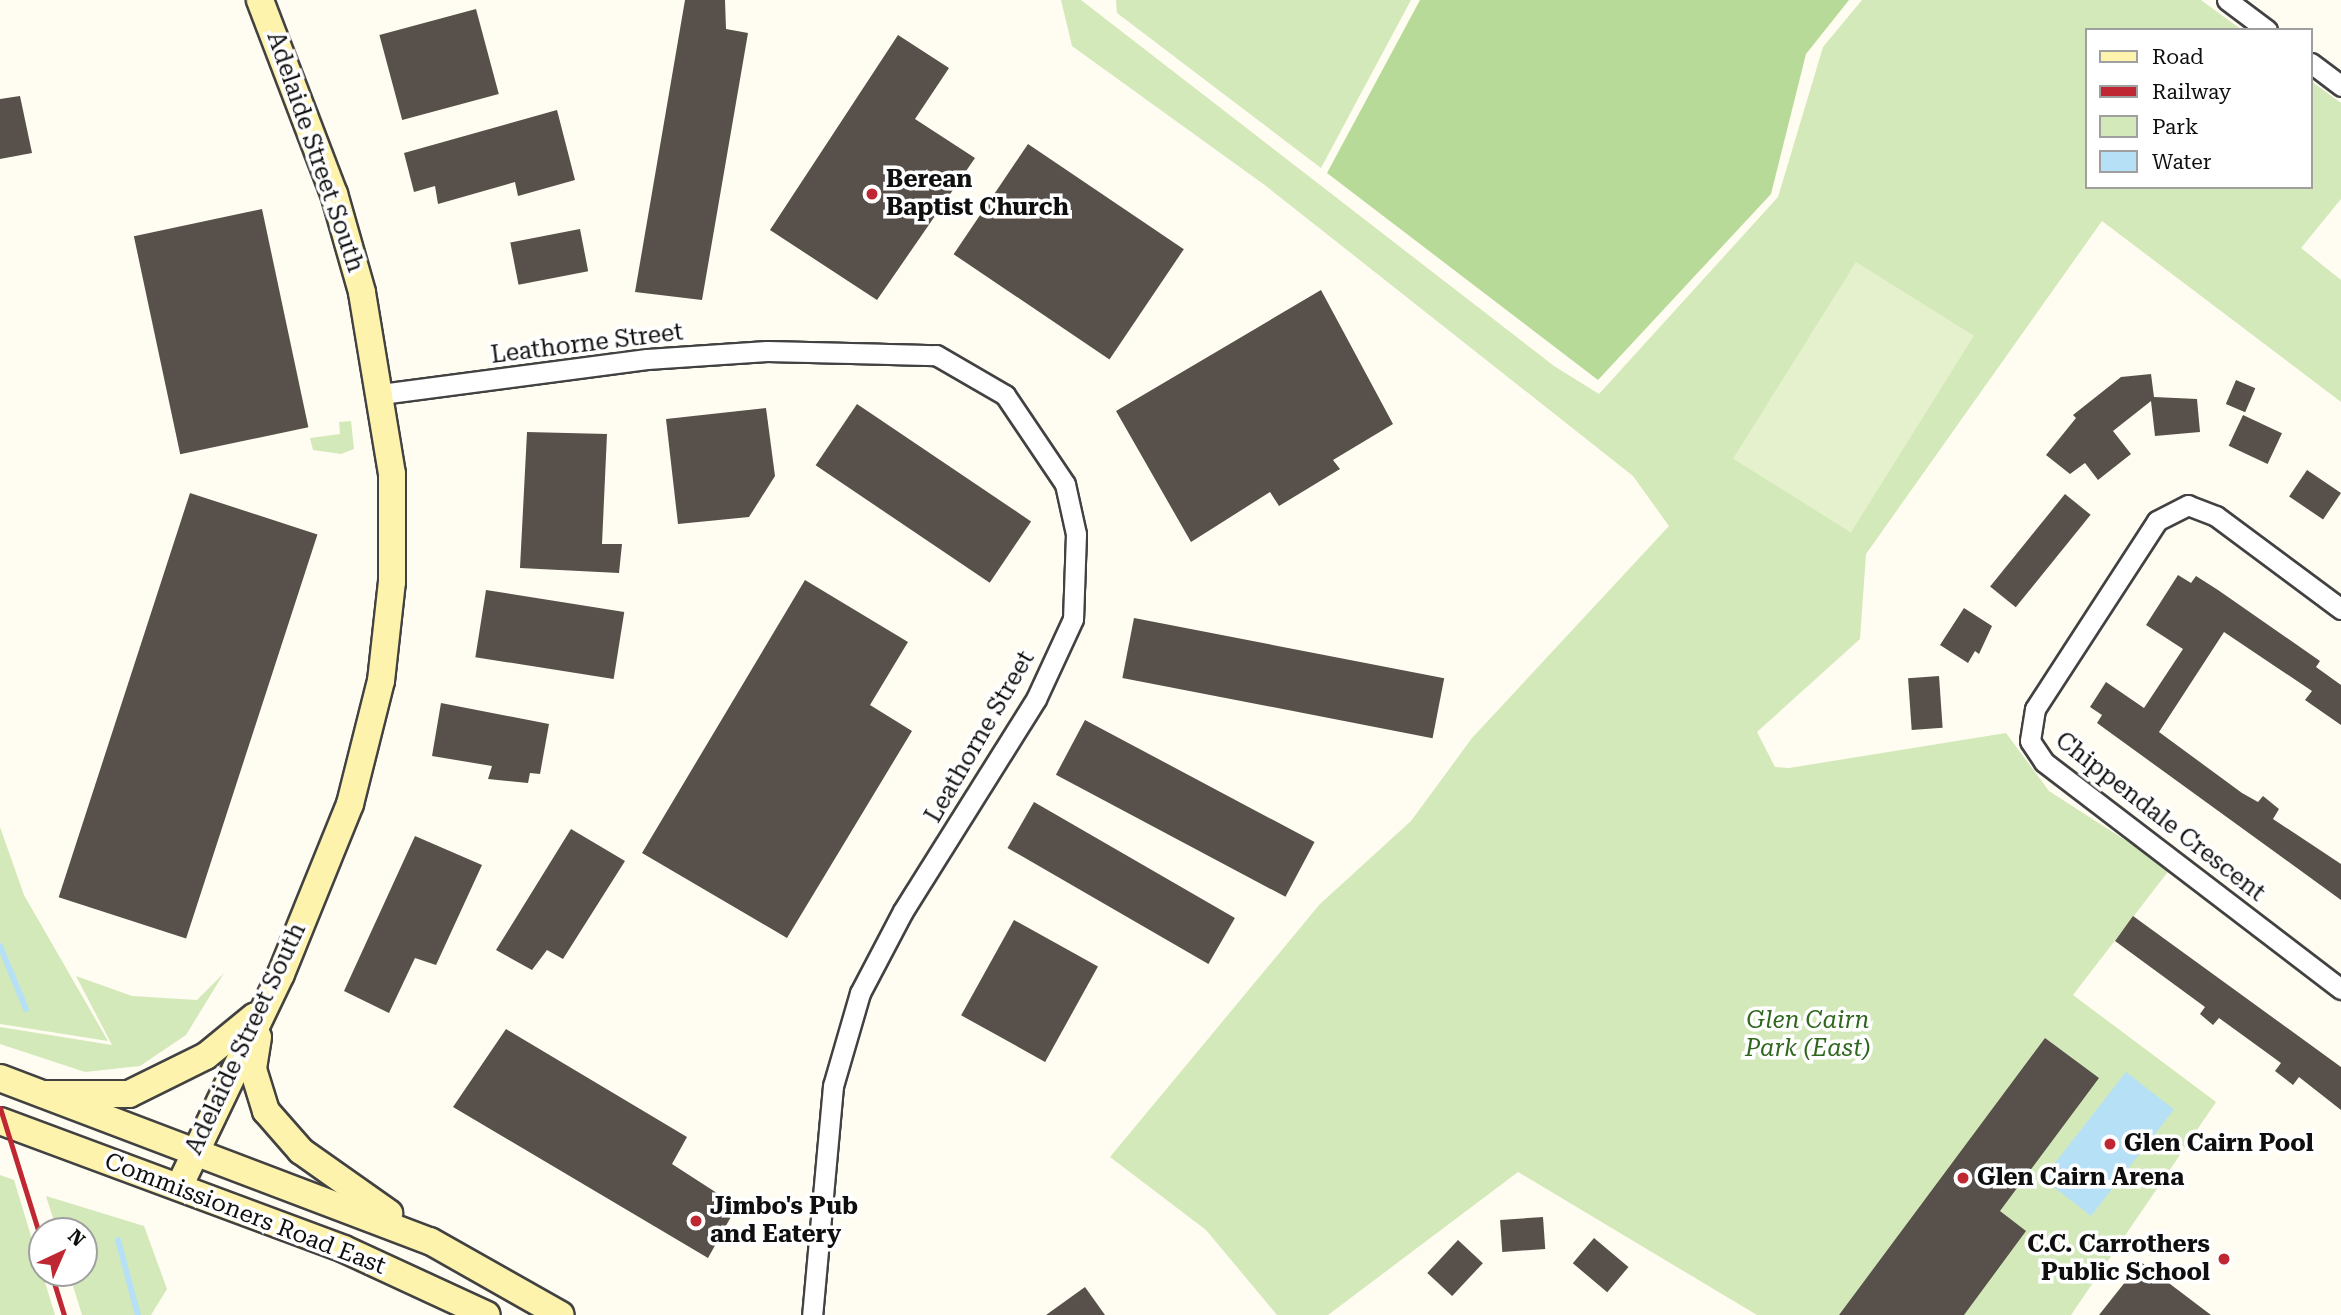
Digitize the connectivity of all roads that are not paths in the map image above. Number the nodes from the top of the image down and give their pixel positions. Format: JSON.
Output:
{"nodes":[{"id":1,"x":260,"y":0,"type":"edge"},
{"id":2,"x":2227,"y":0,"type":"edge"},
{"id":3,"x":2264,"y":28,"type":"edge"},
{"id":4,"x":2313,"y":65,"type":"edge"},
{"id":5,"x":2341,"y":86,"type":"edge"},
{"id":6,"x":382,"y":394,"type":"junction"},
{"id":7,"x":2341,"y":609,"type":"edge"},
{"id":8,"x":2341,"y":989,"type":"edge"},
{"id":9,"x":261,"y":1011,"type":"junction"},
{"id":10,"x":0,"y":1078,"type":"edge"},
{"id":11,"x":35,"y":1094,"type":"junction"},
{"id":12,"x":0,"y":1121,"type":"edge"},
{"id":13,"x":192,"y":1153,"type":"junction"},
{"id":14,"x":179,"y":1187,"type":"junction"},
{"id":15,"x":430,"y":1241,"type":"junction"},
{"id":16,"x":487,"y":1315,"type":"edge"},
{"id":17,"x":561,"y":1315,"type":"edge"},
{"id":18,"x":812,"y":1315,"type":"edge"}],
"edges":[{"from":1,"to":6,"type":"main road","name":"Adelaide Street South"},
{"from":2,"to":3,"type":"street"},
{"from":4,"to":5,"type":"street"},
{"from":6,"to":9,"type":"main road","name":"Adelaide Street South"},
{"from":6,"to":18,"type":"street","name":"Leathorne Street"},
{"from":7,"to":8,"type":"street","name":"Chippendale Crescent"},
{"from":9,"to":11,"type":"main road"},
{"from":9,"to":13,"type":"main road","name":"Adelaide Street South"},
{"from":9,"to":15,"type":"main road"},
{"from":10,"to":11,"type":"main road","name":"Commissioners Road East"},
{"from":11,"to":13,"type":"main road","name":"Commissioners Road East"},
{"from":12,"to":14,"type":"main road","name":"Commissioners Road East"},
{"from":13,"to":14,"type":"main road","name":"Adelaide Street South"},
{"from":13,"to":15,"type":"main road","name":"Commissioners Road East"},
{"from":14,"to":16,"type":"main road","name":"Commissioners Road East"},
{"from":15,"to":17,"type":"main road","name":"Commissioners Road East"}]}
